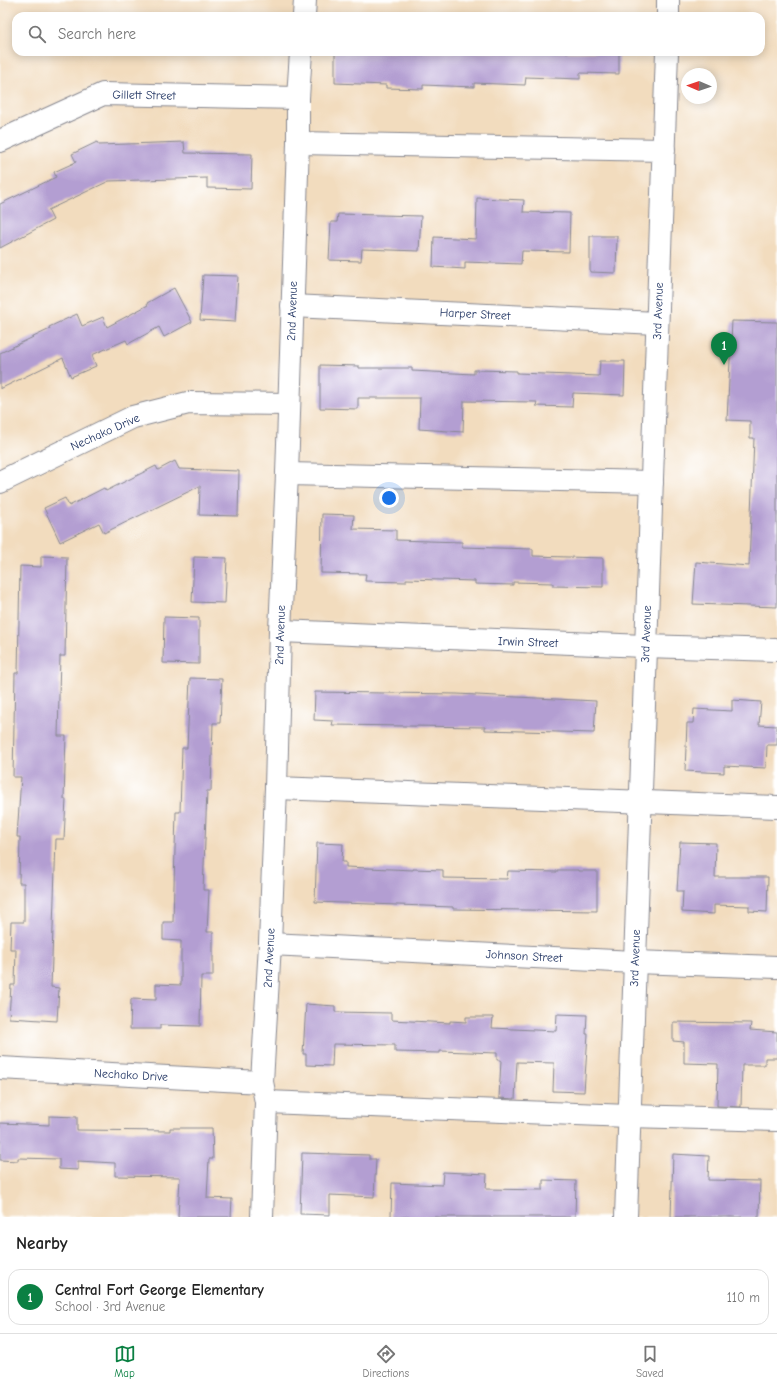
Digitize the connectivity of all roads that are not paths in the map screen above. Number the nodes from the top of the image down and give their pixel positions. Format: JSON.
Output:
{"nodes":[{"id":1,"x":305,"y":0,"type":"edge"},
{"id":2,"x":668,"y":0,"type":"edge"},
{"id":3,"x":304,"y":12,"type":"edge"},
{"id":4,"x":668,"y":12,"type":"edge"},
{"id":5,"x":302,"y":56,"type":"edge"},
{"id":6,"x":667,"y":56,"type":"edge"},
{"id":7,"x":298,"y":98,"type":"junction"},
{"id":8,"x":0,"y":140,"type":"edge"},
{"id":9,"x":298,"y":143,"type":"junction"},
{"id":10,"x":664,"y":150,"type":"junction"},
{"id":11,"x":292,"y":306,"type":"junction"},
{"id":12,"x":657,"y":323,"type":"junction"},
{"id":13,"x":289,"y":404,"type":"junction"},
{"id":14,"x":287,"y":474,"type":"junction"},
{"id":15,"x":0,"y":482,"type":"edge"},
{"id":16,"x":652,"y":482,"type":"junction"},
{"id":17,"x":280,"y":631,"type":"junction"},
{"id":18,"x":645,"y":646,"type":"junction"},
{"id":19,"x":777,"y":650,"type":"edge"},
{"id":20,"x":276,"y":788,"type":"junction"},
{"id":21,"x":640,"y":801,"type":"junction"},
{"id":22,"x":777,"y":807,"type":"edge"},
{"id":23,"x":270,"y":944,"type":"junction"},
{"id":24,"x":635,"y":962,"type":"junction"},
{"id":25,"x":777,"y":967,"type":"edge"},
{"id":26,"x":0,"y":1068,"type":"edge"},
{"id":27,"x":264,"y":1092,"type":"junction"},
{"id":28,"x":629,"y":1116,"type":"junction"},
{"id":29,"x":777,"y":1120,"type":"edge"},
{"id":30,"x":262,"y":1217,"type":"edge"},
{"id":31,"x":626,"y":1217,"type":"edge"}],
"edges":[{"from":1,"to":3,"type":"street"},
{"from":2,"to":4,"type":"street"},
{"from":5,"to":7,"type":"street","name":"2nd Avenue"},
{"from":6,"to":10,"type":"street","name":"3rd Avenue"},
{"from":7,"to":8,"type":"street","name":"Gillett Street"},
{"from":7,"to":9,"type":"street","name":"2nd Avenue"},
{"from":9,"to":10,"type":"street"},
{"from":9,"to":11,"type":"street","name":"2nd Avenue"},
{"from":10,"to":12,"type":"street","name":"3rd Avenue"},
{"from":11,"to":12,"type":"street","name":"Harper Street"},
{"from":11,"to":13,"type":"street","name":"2nd Avenue"},
{"from":12,"to":16,"type":"street","name":"3rd Avenue"},
{"from":13,"to":14,"type":"street","name":"2nd Avenue"},
{"from":13,"to":15,"type":"street","name":"Nechako Drive"},
{"from":14,"to":16,"type":"street"},
{"from":14,"to":17,"type":"street","name":"2nd Avenue"},
{"from":16,"to":18,"type":"street","name":"3rd Avenue"},
{"from":17,"to":18,"type":"street","name":"Irwin Street"},
{"from":17,"to":20,"type":"street","name":"2nd Avenue"},
{"from":18,"to":19,"type":"street","name":"Irwin Street"},
{"from":18,"to":21,"type":"street","name":"3rd Avenue"},
{"from":20,"to":21,"type":"street"},
{"from":20,"to":23,"type":"street","name":"2nd Avenue"},
{"from":21,"to":22,"type":"street"},
{"from":21,"to":24,"type":"street","name":"3rd Avenue"},
{"from":23,"to":24,"type":"street","name":"Johnson Street"},
{"from":23,"to":27,"type":"street","name":"2nd Avenue"},
{"from":24,"to":25,"type":"street","name":"Johnson Street"},
{"from":24,"to":28,"type":"street","name":"3rd Avenue"},
{"from":26,"to":27,"type":"street","name":"Nechako Drive"},
{"from":27,"to":28,"type":"street","name":"Nechako Drive"},
{"from":27,"to":30,"type":"street","name":"2nd Avenue"},
{"from":28,"to":29,"type":"street","name":"Nechako Drive"},
{"from":28,"to":31,"type":"street","name":"3rd Avenue"}]}
